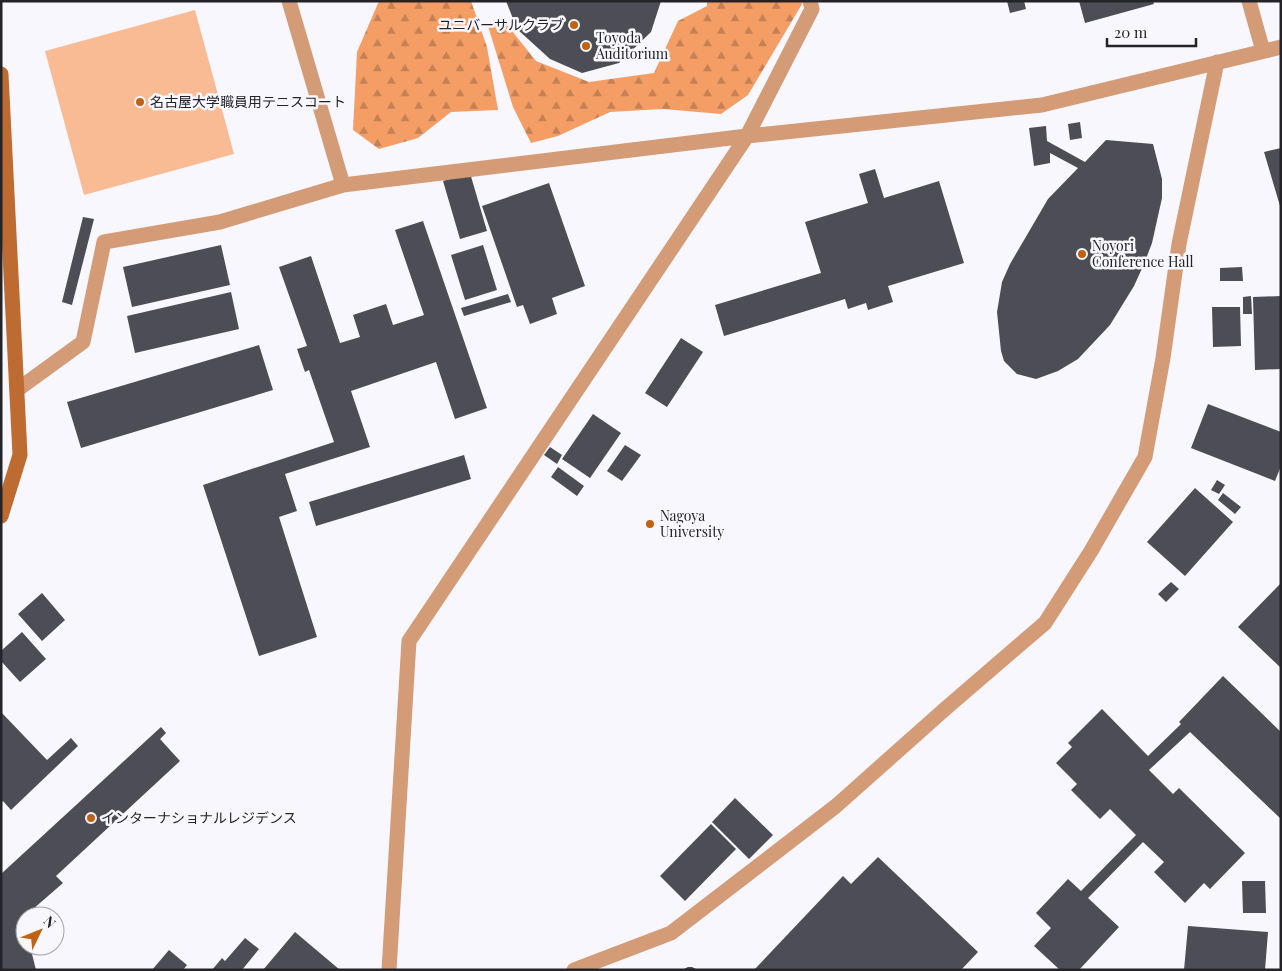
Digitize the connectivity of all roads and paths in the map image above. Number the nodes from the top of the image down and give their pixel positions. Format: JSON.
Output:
{"nodes":[{"id":1,"x":289,"y":1,"type":"edge"},
{"id":2,"x":810,"y":1,"type":"edge"},
{"id":3,"x":1249,"y":1,"type":"edge"},
{"id":4,"x":1281,"y":47,"type":"edge"},
{"id":5,"x":1263,"y":51,"type":"junction"},
{"id":6,"x":1217,"y":62,"type":"junction"},
{"id":7,"x":1,"y":74,"type":"edge"},
{"id":8,"x":747,"y":136,"type":"junction"},
{"id":9,"x":343,"y":185,"type":"junction"},
{"id":10,"x":17,"y":390,"type":"junction"},
{"id":11,"x":1,"y":516,"type":"edge"},
{"id":12,"x":389,"y":970,"type":"edge"},
{"id":13,"x":574,"y":970,"type":"edge"}],
"edges":[{"from":1,"to":9,"type":"lane"},
{"from":2,"to":8,"type":"lane"},
{"from":3,"to":5,"type":"lane"},
{"from":4,"to":5,"type":"lane"},
{"from":5,"to":6,"type":"lane"},
{"from":6,"to":8,"type":"lane"},
{"from":6,"to":13,"type":"lane"},
{"from":7,"to":10,"type":"street"},
{"from":8,"to":9,"type":"lane"},
{"from":8,"to":12,"type":"lane"},
{"from":9,"to":10,"type":"lane"},
{"from":10,"to":11,"type":"street"}]}
